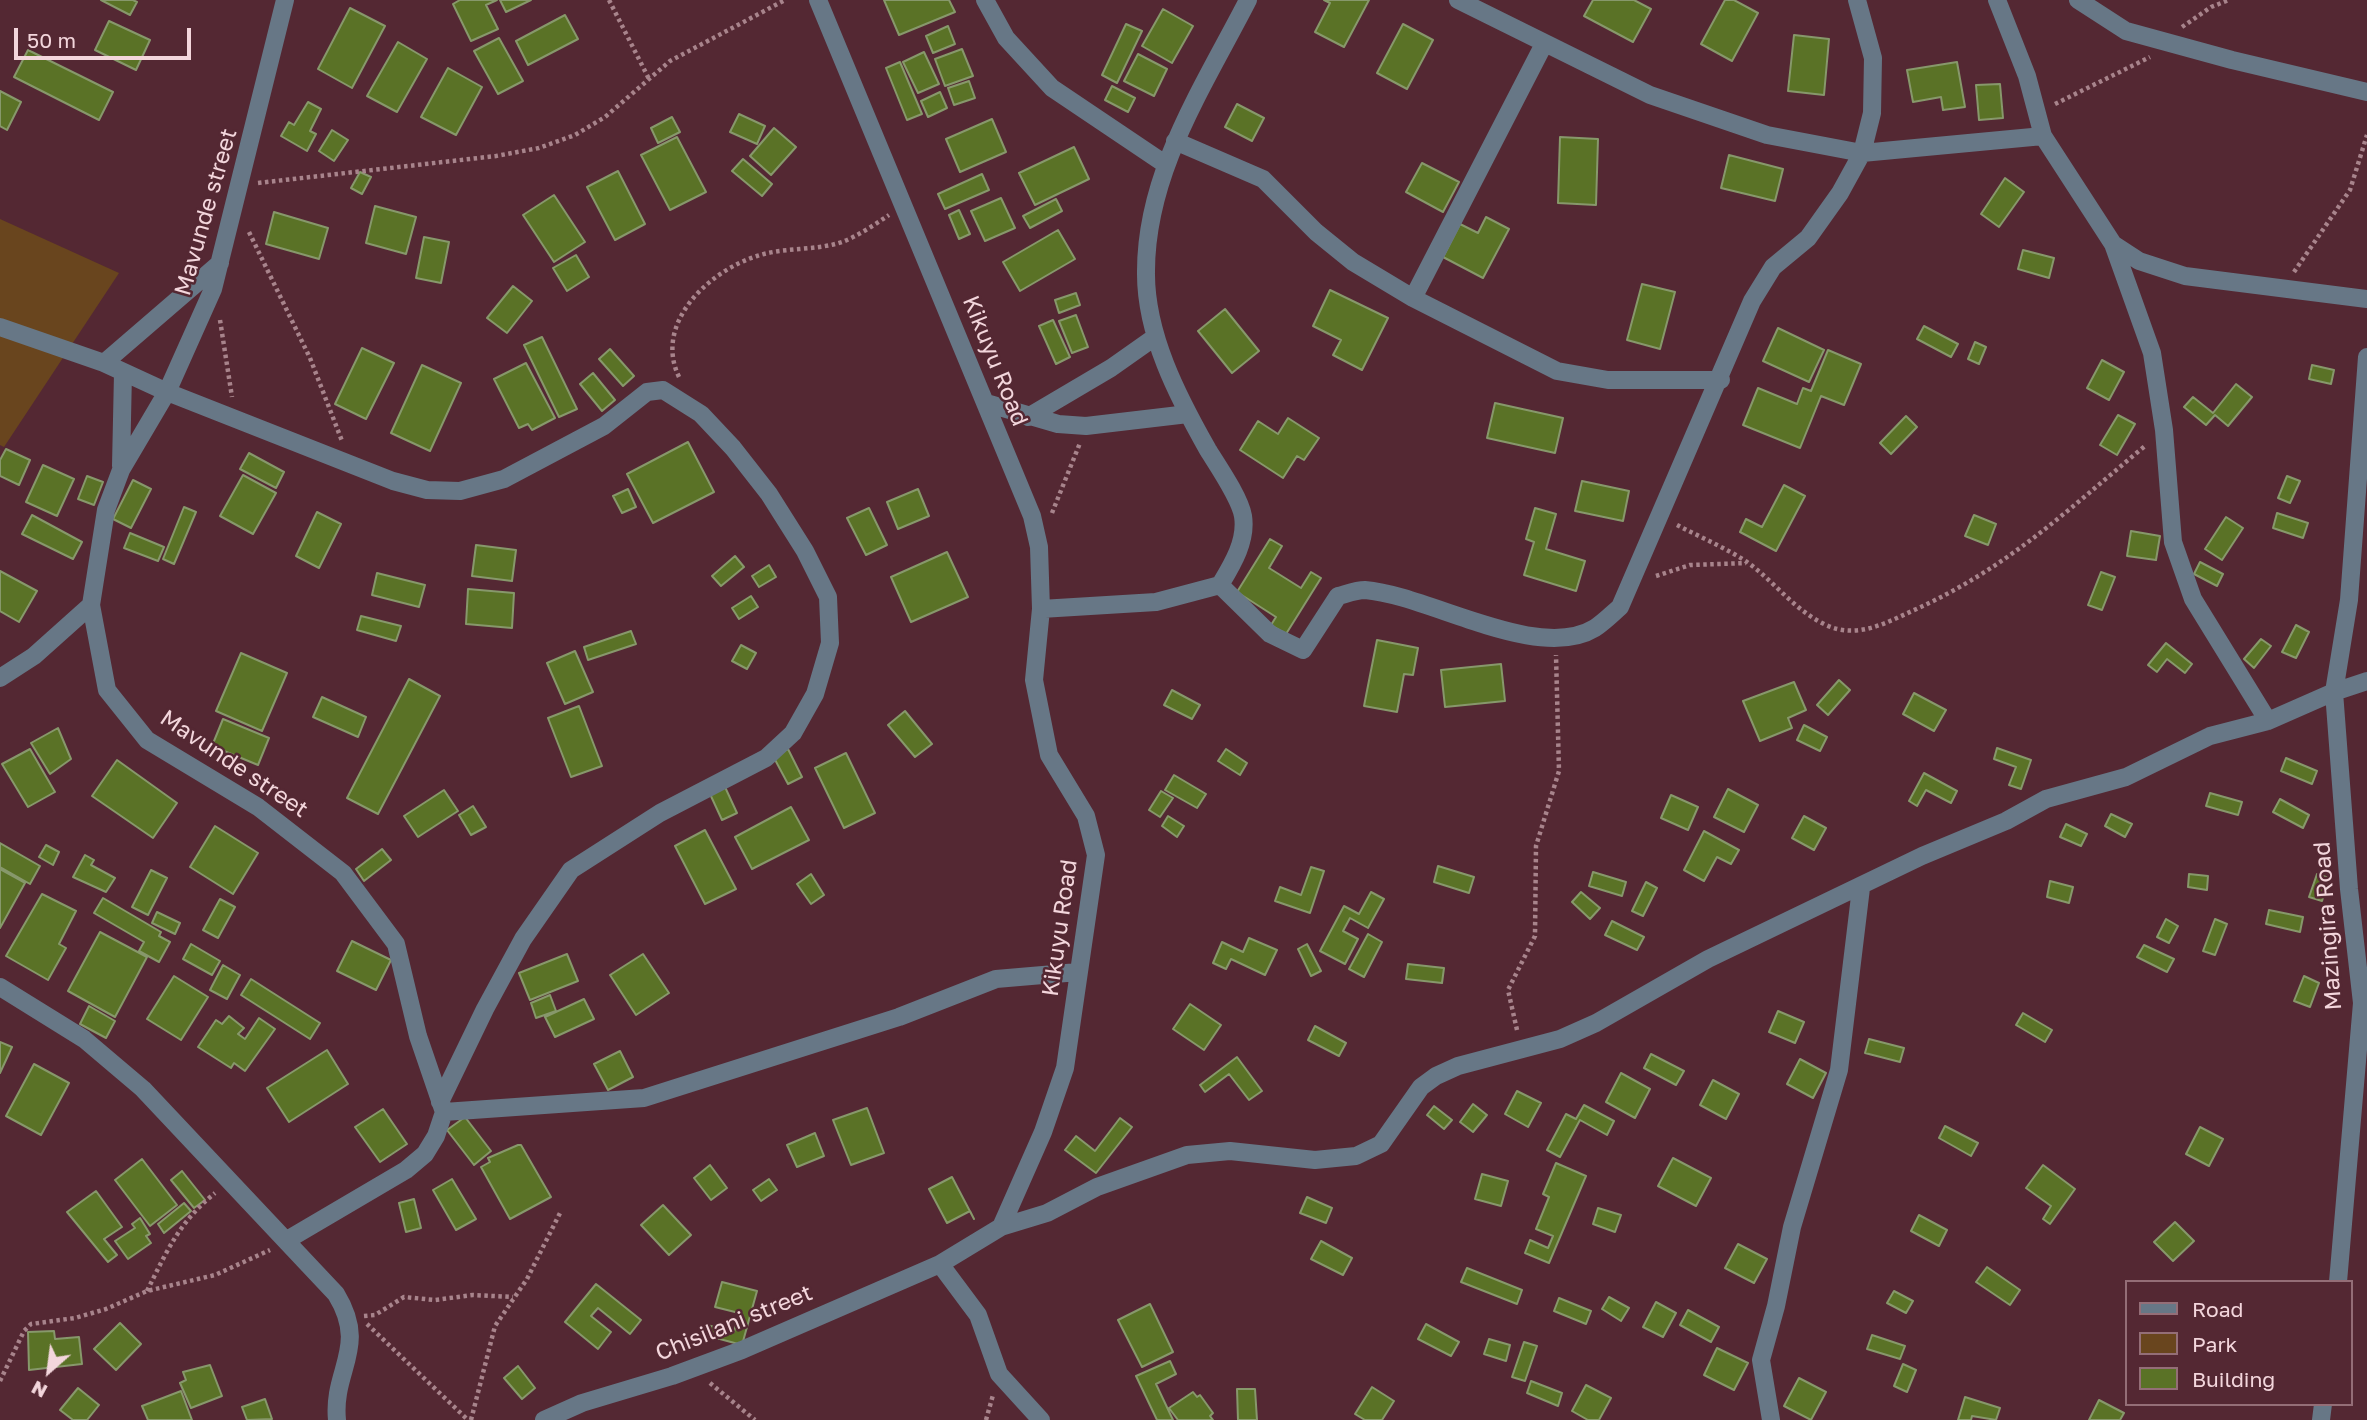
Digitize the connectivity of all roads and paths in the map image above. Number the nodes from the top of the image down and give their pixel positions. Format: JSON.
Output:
{"nodes":[{"id":1,"x":285,"y":0,"type":"edge"},
{"id":2,"x":609,"y":0,"type":"edge"},
{"id":3,"x":785,"y":0,"type":"edge"},
{"id":4,"x":818,"y":0,"type":"edge"},
{"id":5,"x":985,"y":0,"type":"edge"},
{"id":6,"x":1248,"y":0,"type":"edge"},
{"id":7,"x":1458,"y":0,"type":"edge"},
{"id":8,"x":1857,"y":0,"type":"edge"},
{"id":9,"x":1997,"y":0,"type":"edge"},
{"id":10,"x":2078,"y":0,"type":"edge"},
{"id":11,"x":2229,"y":0,"type":"edge"},
{"id":12,"x":2166,"y":43,"type":"junction"},
{"id":13,"x":1544,"y":44,"type":"junction"},
{"id":14,"x":649,"y":79,"type":"junction"},
{"id":15,"x":2367,"y":92,"type":"edge"},
{"id":16,"x":2037,"y":111,"type":"junction"},
{"id":17,"x":2367,"y":135,"type":"edge"},
{"id":18,"x":2043,"y":136,"type":"junction"},
{"id":19,"x":1175,"y":141,"type":"junction"},
{"id":20,"x":1862,"y":153,"type":"junction"},
{"id":21,"x":1164,"y":164,"type":"junction"},
{"id":22,"x":242,"y":186,"type":"junction"},
{"id":23,"x":904,"y":205,"type":"junction"},
{"id":24,"x":236,"y":207,"type":"junction"},
{"id":25,"x":2113,"y":244,"type":"junction"},
{"id":26,"x":220,"y":263,"type":"junction"},
{"id":27,"x":2283,"y":287,"type":"junction"},
{"id":28,"x":213,"y":289,"type":"junction"},
{"id":29,"x":1413,"y":298,"type":"junction"},
{"id":30,"x":2367,"y":299,"type":"edge"},
{"id":31,"x":0,"y":327,"type":"edge"},
{"id":32,"x":1155,"y":337,"type":"junction"},
{"id":33,"x":2367,"y":357,"type":"edge"},
{"id":34,"x":104,"y":363,"type":"junction"},
{"id":35,"x":123,"y":373,"type":"junction"},
{"id":36,"x":680,"y":379,"type":"dead end"},
{"id":37,"x":1721,"y":380,"type":"junction"},
{"id":38,"x":167,"y":392,"type":"junction"},
{"id":39,"x":986,"y":403,"type":"junction"},
{"id":40,"x":1188,"y":414,"type":"junction"},
{"id":41,"x":1028,"y":417,"type":"junction"},
{"id":42,"x":234,"y":419,"type":"junction"},
{"id":43,"x":1086,"y":426,"type":"junction"},
{"id":44,"x":2164,"y":430,"type":"junction"},
{"id":45,"x":351,"y":465,"type":"junction"},
{"id":46,"x":121,"y":470,"type":"junction"},
{"id":47,"x":1660,"y":517,"type":"junction"},
{"id":48,"x":1039,"y":547,"type":"junction"},
{"id":49,"x":1747,"y":562,"type":"junction"},
{"id":50,"x":1220,"y":585,"type":"junction"},
{"id":51,"x":1628,"y":589,"type":"junction"},
{"id":52,"x":91,"y":605,"type":"junction"},
{"id":53,"x":1041,"y":609,"type":"junction"},
{"id":54,"x":1556,"y":639,"type":"junction"},
{"id":55,"x":0,"y":678,"type":"edge"},
{"id":56,"x":2367,"y":681,"type":"edge"},
{"id":57,"x":2334,"y":692,"type":"junction"},
{"id":58,"x":2268,"y":722,"type":"junction"},
{"id":59,"x":1861,"y":888,"type":"junction"},
{"id":60,"x":1079,"y":972,"type":"junction"},
{"id":61,"x":0,"y":987,"type":"edge"},
{"id":62,"x":1522,"y":1048,"type":"junction"},
{"id":63,"x":442,"y":1107,"type":"junction"},
{"id":64,"x":230,"y":1182,"type":"junction"},
{"id":65,"x":561,"y":1213,"type":"dead end"},
{"id":66,"x":1001,"y":1227,"type":"junction"},
{"id":67,"x":287,"y":1240,"type":"junction"},
{"id":68,"x":940,"y":1264,"type":"junction"},
{"id":69,"x":2338,"y":1280,"type":"edge"},
{"id":70,"x":147,"y":1291,"type":"junction"},
{"id":71,"x":514,"y":1297,"type":"junction"},
{"id":72,"x":691,"y":1369,"type":"junction"},
{"id":73,"x":0,"y":1381,"type":"edge"},
{"id":74,"x":337,"y":1420,"type":"edge"},
{"id":75,"x":469,"y":1420,"type":"edge"},
{"id":76,"x":544,"y":1420,"type":"edge"},
{"id":77,"x":755,"y":1420,"type":"edge"},
{"id":78,"x":1041,"y":1420,"type":"edge"},
{"id":79,"x":1771,"y":1420,"type":"edge"}],
"edges":[{"from":1,"to":22,"type":"street","name":"Mavunde street"},
{"from":2,"to":14,"type":"path"},
{"from":3,"to":14,"type":"path"},
{"from":4,"to":23,"type":"street","name":"Kikuyu Road"},
{"from":5,"to":21,"type":"street"},
{"from":6,"to":19,"type":"street"},
{"from":7,"to":13,"type":"street"},
{"from":8,"to":20,"type":"street"},
{"from":9,"to":16,"type":"street"},
{"from":10,"to":12,"type":"street"},
{"from":11,"to":12,"type":"path"},
{"from":12,"to":15,"type":"street"},
{"from":12,"to":16,"type":"path"},
{"from":13,"to":20,"type":"street"},
{"from":13,"to":29,"type":"street"},
{"from":14,"to":22,"type":"path"},
{"from":16,"to":18,"type":"street"},
{"from":17,"to":27,"type":"path"},
{"from":18,"to":20,"type":"street"},
{"from":18,"to":25,"type":"street"},
{"from":19,"to":21,"type":"street"},
{"from":19,"to":29,"type":"street"},
{"from":20,"to":37,"type":"street"},
{"from":21,"to":32,"type":"street"},
{"from":22,"to":24,"type":"street","name":"Mavunde street"},
{"from":23,"to":36,"type":"path"},
{"from":23,"to":39,"type":"street","name":"Kikuyu Road"},
{"from":24,"to":26,"type":"street","name":"Mavunde street"},
{"from":24,"to":45,"type":"path"},
{"from":25,"to":27,"type":"street"},
{"from":25,"to":44,"type":"street"},
{"from":26,"to":28,"type":"street","name":"Mavunde street"},
{"from":26,"to":34,"type":"street"},
{"from":27,"to":30,"type":"street"},
{"from":28,"to":38,"type":"street","name":"Mavunde street"},
{"from":28,"to":42,"type":"path"},
{"from":29,"to":37,"type":"street"},
{"from":31,"to":34,"type":"street"},
{"from":32,"to":40,"type":"street"},
{"from":32,"to":41,"type":"street"},
{"from":33,"to":57,"type":"street","name":"Mazingira Road"},
{"from":34,"to":35,"type":"street"},
{"from":35,"to":38,"type":"street"},
{"from":35,"to":46,"type":"street"},
{"from":37,"to":47,"type":"street"},
{"from":38,"to":42,"type":"street"},
{"from":38,"to":46,"type":"street","name":"Mavunde street"},
{"from":39,"to":41,"type":"street"},
{"from":39,"to":48,"type":"street","name":"Kikuyu Road"},
{"from":40,"to":43,"type":"street"},
{"from":40,"to":50,"type":"street"},
{"from":41,"to":43,"type":"street"},
{"from":42,"to":45,"type":"street"},
{"from":43,"to":48,"type":"path"},
{"from":44,"to":49,"type":"path"},
{"from":44,"to":58,"type":"street"},
{"from":45,"to":63,"type":"street"},
{"from":46,"to":52,"type":"street","name":"Mavunde street"},
{"from":47,"to":49,"type":"path"},
{"from":47,"to":51,"type":"street"},
{"from":48,"to":53,"type":"street","name":"Kikuyu Road"},
{"from":49,"to":51,"type":"path"},
{"from":50,"to":53,"type":"street"},
{"from":50,"to":54,"type":"street"},
{"from":51,"to":54,"type":"street"},
{"from":52,"to":55,"type":"street"},
{"from":52,"to":63,"type":"street","name":"Mavunde street"},
{"from":53,"to":60,"type":"street","name":"Kikuyu Road"},
{"from":54,"to":62,"type":"path"},
{"from":56,"to":57,"type":"street"},
{"from":57,"to":58,"type":"street"},
{"from":57,"to":69,"type":"street","name":"Mazingira Road"},
{"from":58,"to":59,"type":"street"},
{"from":59,"to":62,"type":"street"},
{"from":59,"to":79,"type":"street"},
{"from":60,"to":63,"type":"street"},
{"from":60,"to":66,"type":"street","name":"Kikuyu Road"},
{"from":61,"to":64,"type":"street"},
{"from":62,"to":66,"type":"street"},
{"from":63,"to":67,"type":"street"},
{"from":64,"to":67,"type":"street"},
{"from":64,"to":70,"type":"path"},
{"from":65,"to":71,"type":"path"},
{"from":66,"to":68,"type":"street"},
{"from":67,"to":70,"type":"path"},
{"from":67,"to":74,"type":"street"},
{"from":68,"to":72,"type":"street","name":"Chisilani street"},
{"from":68,"to":78,"type":"street"},
{"from":70,"to":73,"type":"path"},
{"from":71,"to":75,"type":"path"},
{"from":71,"to":75,"type":"path"},
{"from":72,"to":76,"type":"street","name":"Chisilani street"},
{"from":72,"to":77,"type":"path"}]}
